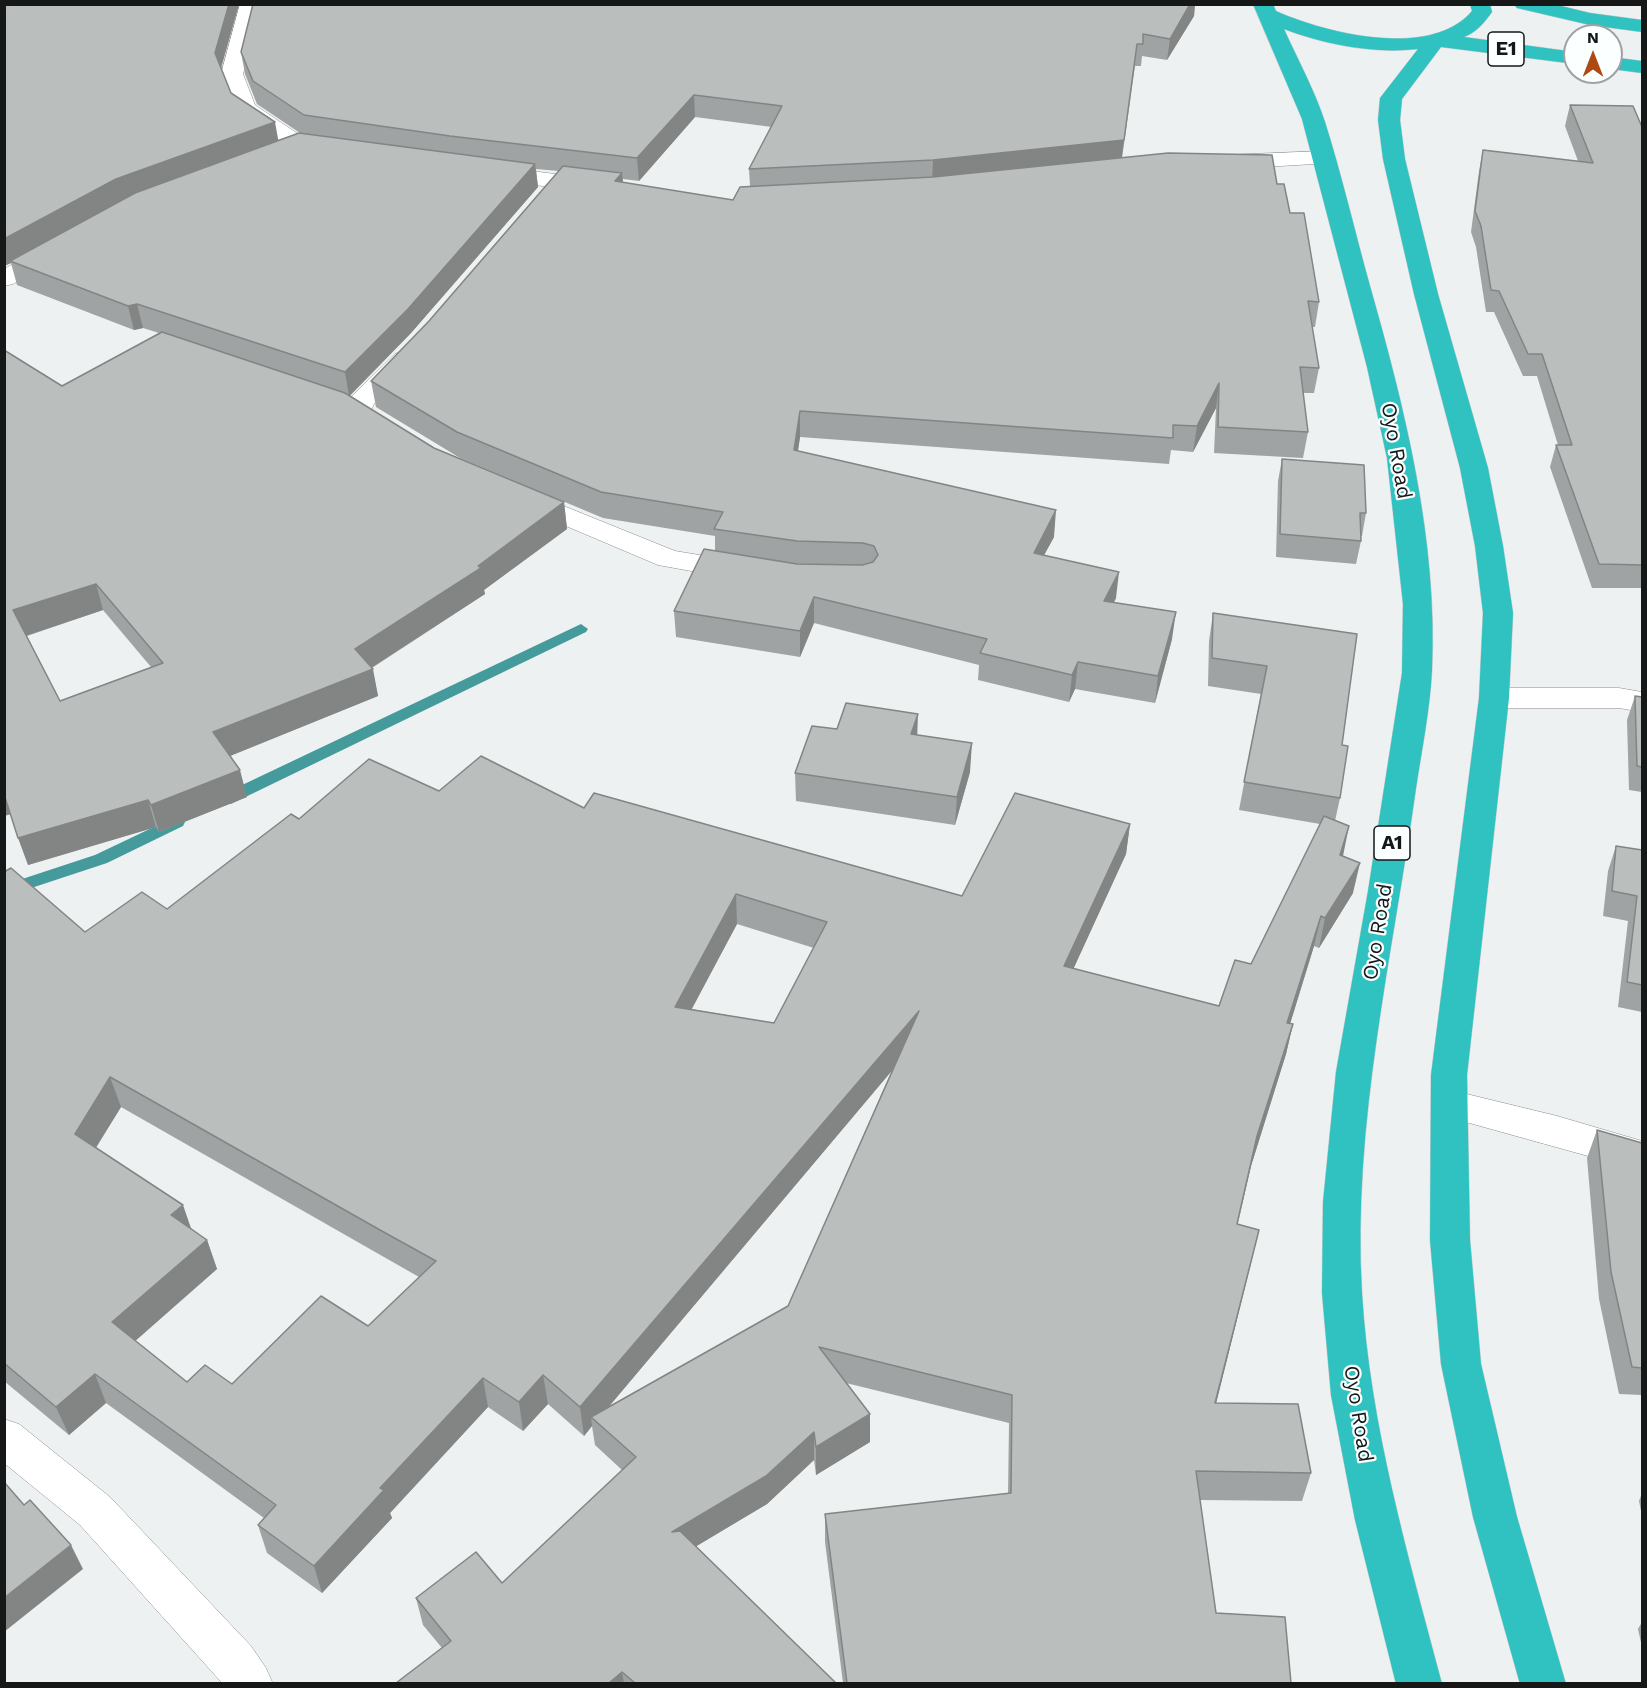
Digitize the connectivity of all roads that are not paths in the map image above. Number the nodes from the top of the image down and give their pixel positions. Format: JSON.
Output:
{"nodes":[{"id":1,"x":250,"y":4,"type":"edge"},
{"id":2,"x":1480,"y":4,"type":"edge"},
{"id":3,"x":1524,"y":4,"type":"edge"},
{"id":4,"x":1265,"y":9,"type":"edge"},
{"id":5,"x":1642,"y":26,"type":"edge"},
{"id":6,"x":1436,"y":40,"type":"junction"},
{"id":7,"x":1563,"y":56,"type":"edge"},
{"id":8,"x":1623,"y":65,"type":"edge"},
{"id":9,"x":1642,"y":68,"type":"edge"},
{"id":10,"x":302,"y":146,"type":"junction"},
{"id":11,"x":348,"y":153,"type":"edge"},
{"id":12,"x":279,"y":155,"type":"edge"},
{"id":13,"x":1323,"y":158,"type":"junction"},
{"id":14,"x":1204,"y":164,"type":"edge"},
{"id":15,"x":464,"y":169,"type":"edge"},
{"id":16,"x":613,"y":188,"type":"edge"},
{"id":17,"x":73,"y":241,"type":"edge"},
{"id":18,"x":4,"y":279,"type":"edge"},
{"id":19,"x":422,"y":340,"type":"edge"},
{"id":20,"x":386,"y":426,"type":"edge"},
{"id":21,"x":504,"y":490,"type":"edge"},
{"id":22,"x":762,"y":574,"type":"edge"},
{"id":23,"x":1494,"y":698,"type":"junction"},
{"id":24,"x":1642,"y":702,"type":"edge"},
{"id":25,"x":1450,"y":1104,"type":"junction"},
{"id":26,"x":1642,"y":1156,"type":"edge"},
{"id":27,"x":4,"y":1437,"type":"edge"},
{"id":28,"x":250,"y":1683,"type":"edge"},
{"id":29,"x":1419,"y":1683,"type":"edge"},
{"id":30,"x":1543,"y":1683,"type":"edge"}],
"edges":[{"from":1,"to":10,"type":"street"},
{"from":2,"to":6,"type":"highway"},
{"from":3,"to":5,"type":"highway","number":"E1"},
{"from":4,"to":6,"type":"highway"},
{"from":4,"to":13,"type":"highway","name":"Oyo Road","number":"A1"},
{"from":6,"to":7,"type":"highway","number":"E1"},
{"from":6,"to":23,"type":"highway"},
{"from":8,"to":9,"type":"highway"},
{"from":10,"to":11,"type":"street"},
{"from":10,"to":12,"type":"street"},
{"from":13,"to":14,"type":"street"},
{"from":13,"to":29,"type":"highway","name":"Oyo Road","number":"A1"},
{"from":15,"to":16,"type":"street"},
{"from":17,"to":18,"type":"street"},
{"from":19,"to":20,"type":"street"},
{"from":21,"to":22,"type":"street"},
{"from":23,"to":24,"type":"street"},
{"from":23,"to":25,"type":"highway"},
{"from":25,"to":26,"type":"street"},
{"from":25,"to":30,"type":"highway"},
{"from":27,"to":28,"type":"street"}]}
